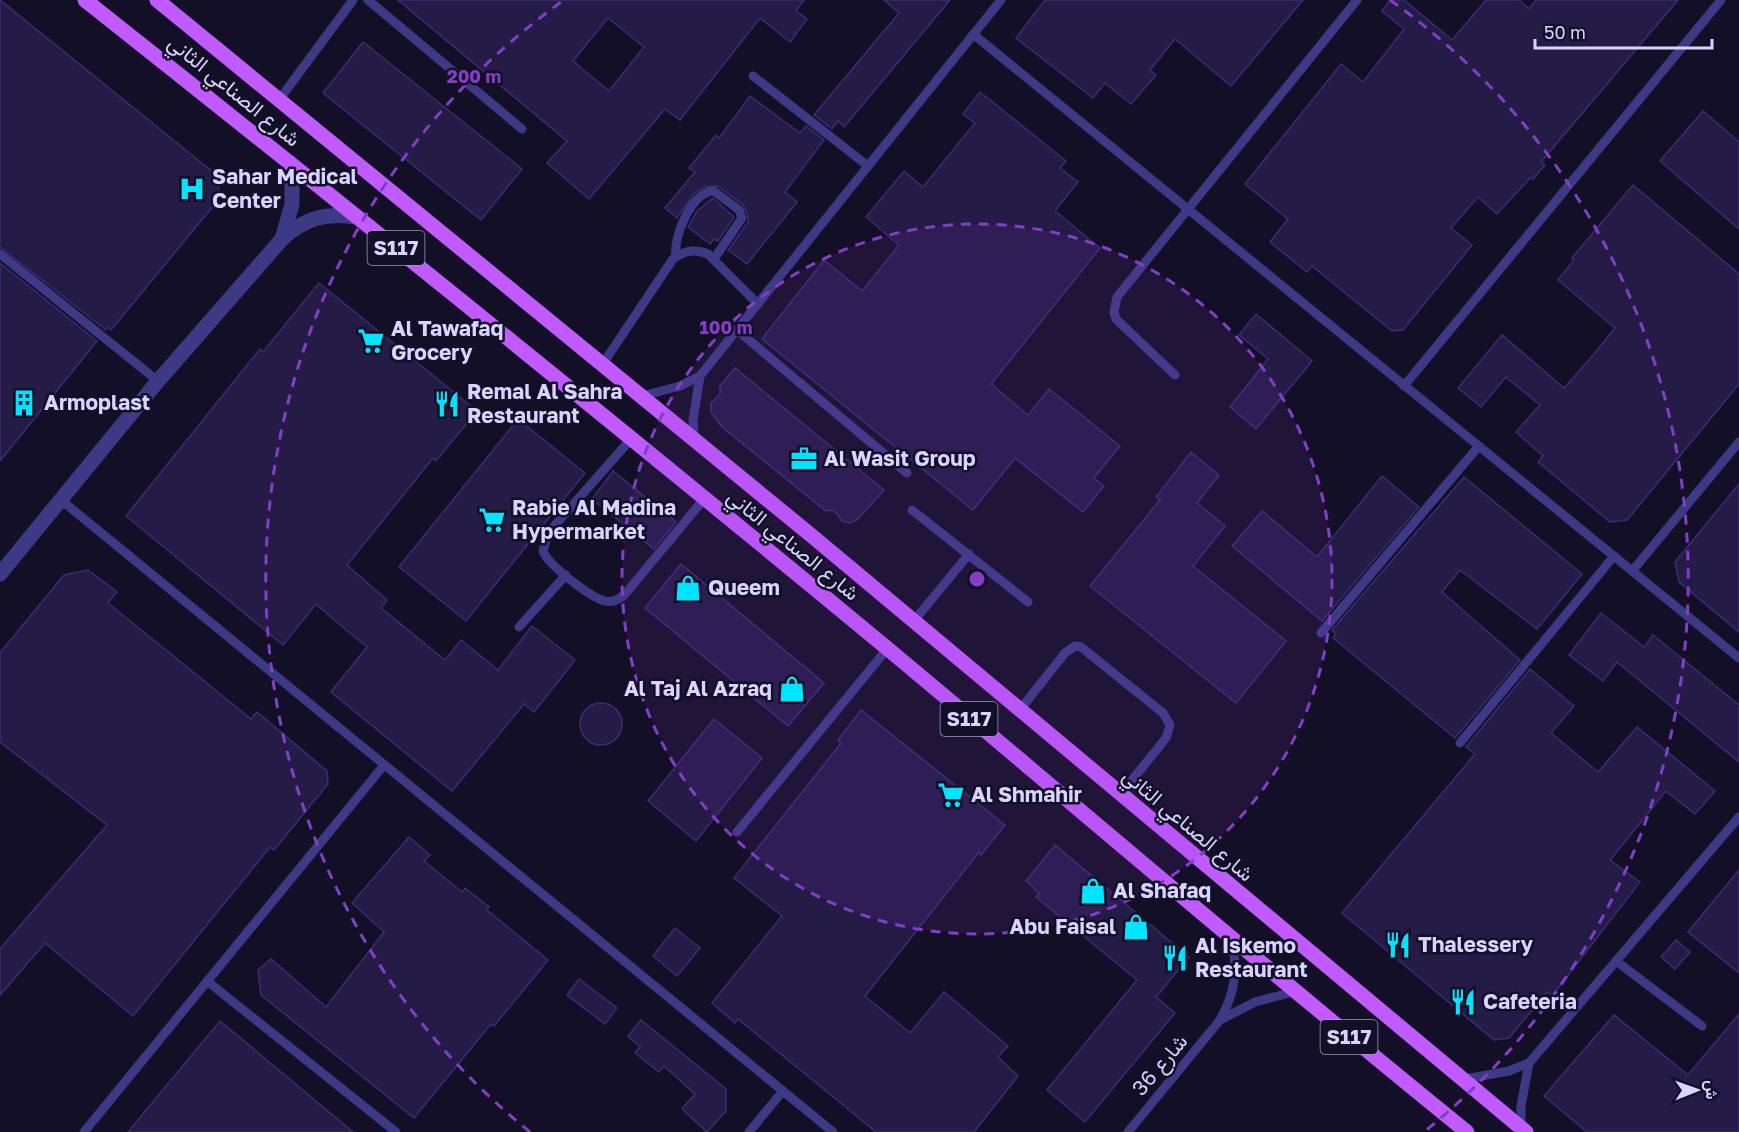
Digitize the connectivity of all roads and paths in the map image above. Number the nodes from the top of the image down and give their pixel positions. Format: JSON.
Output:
{"nodes":[{"id":1,"x":85,"y":0,"type":"edge"},
{"id":2,"x":157,"y":0,"type":"edge"},
{"id":3,"x":353,"y":0,"type":"edge"},
{"id":4,"x":368,"y":0,"type":"edge"},
{"id":5,"x":1001,"y":0,"type":"edge"},
{"id":6,"x":1358,"y":0,"type":"edge"},
{"id":7,"x":1721,"y":0,"type":"edge"},
{"id":8,"x":973,"y":34,"type":"junction"},
{"id":9,"x":753,"y":76,"type":"dead end"},
{"id":10,"x":279,"y":100,"type":"junction"},
{"id":11,"x":522,"y":129,"type":"dead end"},
{"id":12,"x":292,"y":165,"type":"junction"},
{"id":13,"x":868,"y":165,"type":"junction"},
{"id":14,"x":1186,"y":209,"type":"junction"},
{"id":15,"x":357,"y":217,"type":"junction"},
{"id":16,"x":282,"y":239,"type":"junction"},
{"id":17,"x":0,"y":254,"type":"edge"},
{"id":18,"x":676,"y":256,"type":"junction"},
{"id":19,"x":714,"y":259,"type":"junction"},
{"id":20,"x":758,"y":304,"type":"junction"},
{"id":21,"x":737,"y":330,"type":"junction"},
{"id":22,"x":602,"y":365,"type":"junction"},
{"id":23,"x":1175,"y":375,"type":"dead end"},
{"id":24,"x":700,"y":376,"type":"junction"},
{"id":25,"x":158,"y":381,"type":"junction"},
{"id":26,"x":1404,"y":386,"type":"junction"},
{"id":27,"x":642,"y":396,"type":"junction"},
{"id":28,"x":694,"y":438,"type":"junction"},
{"id":29,"x":631,"y":439,"type":"junction"},
{"id":30,"x":1739,"y":442,"type":"edge"},
{"id":31,"x":1478,"y":447,"type":"junction"},
{"id":32,"x":907,"y":473,"type":"dead end"},
{"id":33,"x":704,"y":499,"type":"junction"},
{"id":34,"x":61,"y":500,"type":"junction"},
{"id":35,"x":912,"y":510,"type":"dead end"},
{"id":36,"x":969,"y":554,"type":"junction"},
{"id":37,"x":1614,"y":556,"type":"junction"},
{"id":38,"x":1633,"y":570,"type":"junction"},
{"id":39,"x":0,"y":574,"type":"edge"},
{"id":40,"x":566,"y":575,"type":"junction"},
{"id":41,"x":1028,"y":602,"type":"dead end"},
{"id":42,"x":914,"y":622,"type":"junction"},
{"id":43,"x":519,"y":627,"type":"dead end"},
{"id":44,"x":1321,"y":633,"type":"dead end"},
{"id":45,"x":887,"y":649,"type":"junction"},
{"id":46,"x":1739,"y":658,"type":"edge"},
{"id":47,"x":1019,"y":711,"type":"junction"},
{"id":48,"x":1460,"y":743,"type":"dead end"},
{"id":49,"x":384,"y":765,"type":"junction"},
{"id":50,"x":1120,"y":795,"type":"junction"},
{"id":51,"x":1739,"y":817,"type":"edge"},
{"id":52,"x":737,"y":832,"type":"dead end"},
{"id":53,"x":1232,"y":941,"type":"junction"},
{"id":54,"x":1616,"y":961,"type":"junction"},
{"id":55,"x":207,"y":981,"type":"junction"},
{"id":56,"x":1293,"y":992,"type":"junction"},
{"id":57,"x":1220,"y":1020,"type":"junction"},
{"id":58,"x":1702,"y":1026,"type":"dead end"},
{"id":59,"x":1529,"y":1063,"type":"junction"},
{"id":60,"x":1465,"y":1079,"type":"junction"},
{"id":61,"x":783,"y":1091,"type":"junction"},
{"id":62,"x":1524,"y":1130,"type":"edge"},
{"id":63,"x":84,"y":1132,"type":"edge"},
{"id":64,"x":396,"y":1132,"type":"edge"},
{"id":65,"x":749,"y":1132,"type":"edge"},
{"id":66,"x":833,"y":1132,"type":"edge"},
{"id":67,"x":1128,"y":1132,"type":"edge"},
{"id":68,"x":1467,"y":1132,"type":"edge"}],
"edges":[{"from":1,"to":12,"type":"main road","name":"شارع الصناعي الثاني","number":"S117"},
{"from":2,"to":10,"type":"main road","name":"شارع الصناعي الثاني","number":"S117"},
{"from":3,"to":10,"type":"lane"},
{"from":4,"to":11,"type":"lane"},
{"from":5,"to":8,"type":"lane"},
{"from":6,"to":14,"type":"lane"},
{"from":7,"to":26,"type":"lane"},
{"from":8,"to":13,"type":"lane"},
{"from":8,"to":14,"type":"lane"},
{"from":9,"to":13,"type":"lane"},
{"from":10,"to":22,"type":"main road","name":"شارع الصناعي الثاني","number":"S117"},
{"from":12,"to":15,"type":"main road","name":"شارع الصناعي الثاني","number":"S117"},
{"from":12,"to":16,"type":"street"},
{"from":13,"to":20,"type":"lane"},
{"from":14,"to":23,"type":"lane"},
{"from":14,"to":26,"type":"lane"},
{"from":15,"to":16,"type":"street"},
{"from":15,"to":29,"type":"main road","name":"شارع الصناعي الثاني","number":"S117"},
{"from":16,"to":25,"type":"street"},
{"from":17,"to":25,"type":"lane"},
{"from":18,"to":19,"type":"lane"},
{"from":18,"to":19,"type":"lane"},
{"from":18,"to":22,"type":"lane"},
{"from":19,"to":20,"type":"lane"},
{"from":20,"to":21,"type":"lane"},
{"from":21,"to":24,"type":"lane"},
{"from":21,"to":32,"type":"lane"},
{"from":22,"to":27,"type":"main road","name":"شارع الصناعي الثاني","number":"S117"},
{"from":24,"to":27,"type":"lane"},
{"from":24,"to":28,"type":"lane"},
{"from":25,"to":34,"type":"street"},
{"from":26,"to":31,"type":"lane"},
{"from":27,"to":28,"type":"main road","name":"شارع الصناعي الثاني","number":"S117"},
{"from":28,"to":42,"type":"main road","name":"شارع الصناعي الثاني","number":"S117"},
{"from":29,"to":33,"type":"main road","name":"شارع الصناعي الثاني","number":"S117"},
{"from":29,"to":40,"type":"lane"},
{"from":30,"to":38,"type":"lane"},
{"from":31,"to":37,"type":"lane"},
{"from":31,"to":44,"type":"lane"},
{"from":33,"to":40,"type":"lane"},
{"from":33,"to":45,"type":"main road","name":"شارع الصناعي الثاني","number":"S117"},
{"from":34,"to":39,"type":"street"},
{"from":34,"to":49,"type":"lane"},
{"from":35,"to":36,"type":"lane"},
{"from":36,"to":41,"type":"lane"},
{"from":36,"to":42,"type":"lane"},
{"from":37,"to":38,"type":"lane"},
{"from":37,"to":48,"type":"lane"},
{"from":38,"to":46,"type":"lane"},
{"from":40,"to":43,"type":"lane"},
{"from":42,"to":47,"type":"main road","name":"شارع الصناعي الثاني","number":"S117"},
{"from":45,"to":52,"type":"lane"},
{"from":45,"to":53,"type":"main road","name":"شارع الصناعي الثاني","number":"S117"},
{"from":47,"to":50,"type":"main road","name":"شارع الصناعي الثاني","number":"S117"},
{"from":47,"to":50,"type":"lane"},
{"from":49,"to":55,"type":"lane"},
{"from":49,"to":61,"type":"lane"},
{"from":50,"to":60,"type":"main road","name":"شارع الصناعي الثاني","number":"S117"},
{"from":51,"to":54,"type":"lane"},
{"from":53,"to":56,"type":"main road","name":"شارع الصناعي الثاني","number":"S117"},
{"from":53,"to":57,"type":"lane","name":"شارع 36"},
{"from":54,"to":58,"type":"lane"},
{"from":54,"to":59,"type":"lane"},
{"from":55,"to":63,"type":"lane"},
{"from":55,"to":64,"type":"lane"},
{"from":56,"to":57,"type":"lane","name":"شارع 36"},
{"from":56,"to":68,"type":"main road","name":"شارع الصناعي الثاني","number":"S117"},
{"from":57,"to":67,"type":"lane","name":"شارع 36"},
{"from":59,"to":60,"type":"lane"},
{"from":59,"to":62,"type":"lane"},
{"from":60,"to":62,"type":"main road","name":"شارع الصناعي الثاني","number":"S117"},
{"from":61,"to":65,"type":"lane"},
{"from":61,"to":66,"type":"lane"}]}
